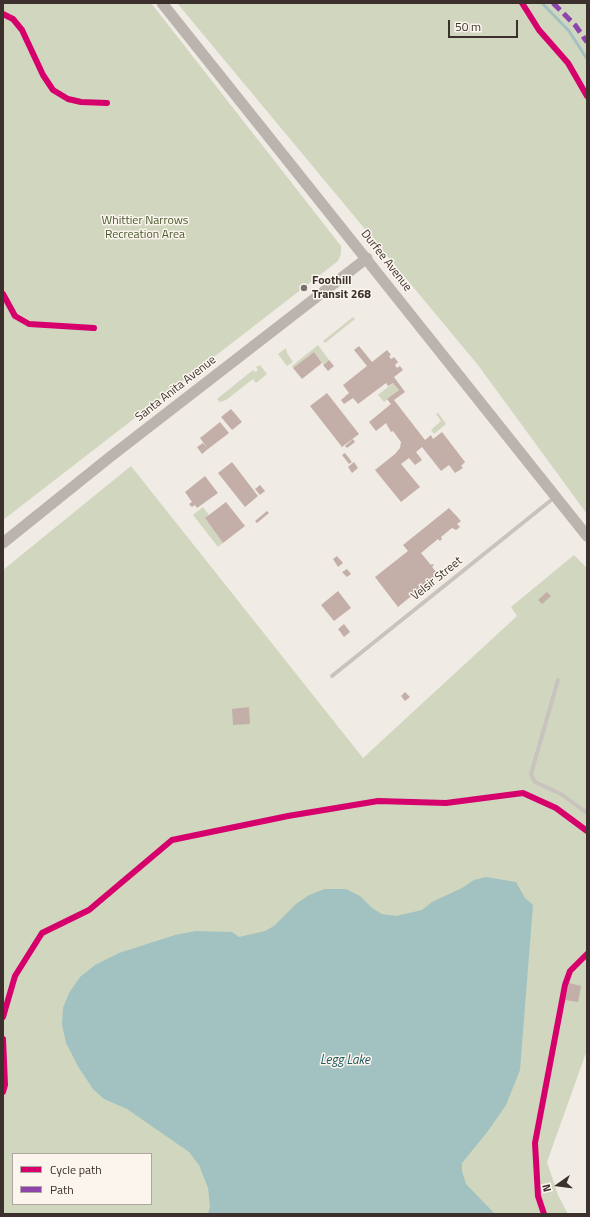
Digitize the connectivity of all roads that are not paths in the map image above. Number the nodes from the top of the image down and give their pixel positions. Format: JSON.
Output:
{"nodes":[{"id":1,"x":162,"y":3,"type":"edge"},
{"id":2,"x":367,"y":258,"type":"junction"},
{"id":3,"x":555,"y":497,"type":"junction"},
{"id":4,"x":587,"y":536,"type":"edge"},
{"id":5,"x":3,"y":543,"type":"edge"},
{"id":6,"x":332,"y":676,"type":"dead end"},
{"id":7,"x":558,"y":680,"type":"dead end"},
{"id":8,"x":587,"y":814,"type":"edge"}],
"edges":[{"from":1,"to":2,"type":"main road","name":"Durfee Avenue"},
{"from":2,"to":3,"type":"main road","name":"Durfee Avenue"},
{"from":2,"to":5,"type":"main road","name":"Santa Anita Avenue"},
{"from":3,"to":4,"type":"main road","name":"Durfee Avenue"},
{"from":3,"to":6,"type":"lane","name":"Velsir Street"},
{"from":7,"to":8,"type":"lane"}]}
